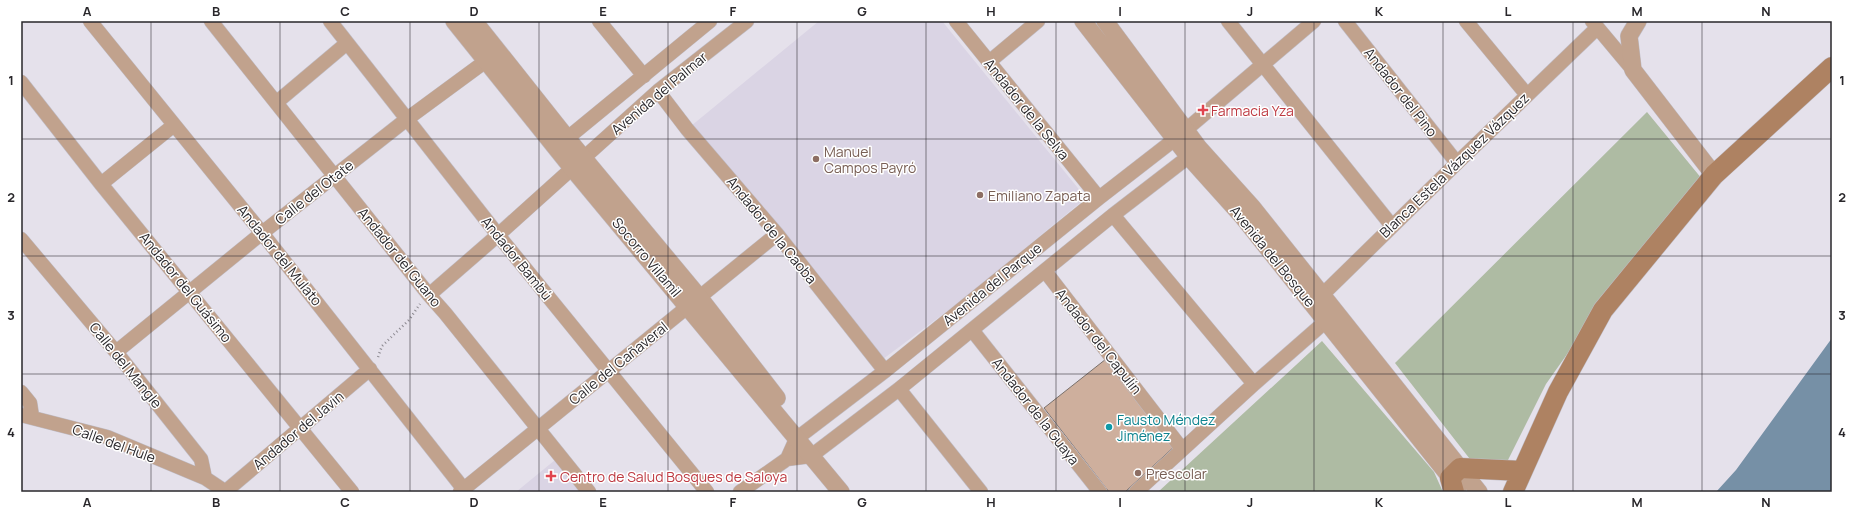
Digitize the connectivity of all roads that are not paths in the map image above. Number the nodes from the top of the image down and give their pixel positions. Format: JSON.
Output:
{"nodes":[{"id":1,"x":90,"y":21,"type":"edge"},
{"id":2,"x":211,"y":21,"type":"edge"},
{"id":3,"x":330,"y":21,"type":"edge"},
{"id":4,"x":454,"y":21,"type":"edge"},
{"id":5,"x":474,"y":21,"type":"edge"},
{"id":6,"x":599,"y":21,"type":"edge"},
{"id":7,"x":710,"y":21,"type":"edge"},
{"id":8,"x":747,"y":21,"type":"edge"},
{"id":9,"x":956,"y":21,"type":"edge"},
{"id":10,"x":1038,"y":21,"type":"edge"},
{"id":11,"x":1084,"y":21,"type":"edge"},
{"id":12,"x":1105,"y":21,"type":"edge"},
{"id":13,"x":1228,"y":21,"type":"edge"},
{"id":14,"x":1314,"y":21,"type":"edge"},
{"id":15,"x":1345,"y":21,"type":"edge"},
{"id":16,"x":1466,"y":21,"type":"edge"},
{"id":17,"x":1638,"y":21,"type":"edge"},
{"id":18,"x":1595,"y":24,"type":"edge"},
{"id":19,"x":347,"y":43,"type":"junction"},
{"id":20,"x":492,"y":56,"type":"junction"},
{"id":21,"x":989,"y":62,"type":"junction"},
{"id":22,"x":1263,"y":64,"type":"junction"},
{"id":23,"x":1832,"y":67,"type":"edge"},
{"id":24,"x":1633,"y":70,"type":"junction"},
{"id":25,"x":644,"y":76,"type":"junction"},
{"id":26,"x":21,"y":82,"type":"edge"},
{"id":27,"x":658,"y":91,"type":"junction"},
{"id":28,"x":1526,"y":95,"type":"junction"},
{"id":29,"x":277,"y":102,"type":"junction"},
{"id":30,"x":407,"y":119,"type":"junction"},
{"id":31,"x":174,"y":126,"type":"junction"},
{"id":32,"x":1181,"y":134,"type":"junction"},
{"id":33,"x":562,"y":143,"type":"junction"},
{"id":34,"x":1194,"y":152,"type":"junction"},
{"id":35,"x":578,"y":163,"type":"junction"},
{"id":36,"x":1457,"y":163,"type":"junction"},
{"id":37,"x":1714,"y":175,"type":"junction"},
{"id":38,"x":336,"y":176,"type":"junction"},
{"id":39,"x":101,"y":184,"type":"junction"},
{"id":40,"x":1099,"y":198,"type":"junction"},
{"id":41,"x":1113,"y":216,"type":"junction"},
{"id":42,"x":1392,"y":226,"type":"junction"},
{"id":43,"x":262,"y":233,"type":"junction"},
{"id":44,"x":777,"y":234,"type":"junction"},
{"id":45,"x":498,"y":235,"type":"junction"},
{"id":46,"x":23,"y":244,"type":"edge"},
{"id":47,"x":1045,"y":271,"type":"junction"},
{"id":48,"x":190,"y":293,"type":"junction"},
{"id":49,"x":428,"y":295,"type":"junction"},
{"id":50,"x":1318,"y":300,"type":"junction"},
{"id":51,"x":693,"y":302,"type":"junction"},
{"id":52,"x":1326,"y":321,"type":"junction"},
{"id":53,"x":972,"y":330,"type":"junction"},
{"id":54,"x":116,"y":352,"type":"junction"},
{"id":55,"x":370,"y":369,"type":"junction"},
{"id":56,"x":609,"y":370,"type":"junction"},
{"id":57,"x":885,"y":371,"type":"junction"},
{"id":58,"x":1254,"y":384,"type":"junction"},
{"id":59,"x":899,"y":389,"type":"junction"},
{"id":60,"x":21,"y":392,"type":"edge"},
{"id":61,"x":26,"y":415,"type":"edge"},
{"id":62,"x":301,"y":428,"type":"junction"},
{"id":63,"x":538,"y":429,"type":"junction"},
{"id":64,"x":800,"y":436,"type":"junction"},
{"id":65,"x":1182,"y":449,"type":"junction"},
{"id":66,"x":814,"y":453,"type":"junction"},
{"id":67,"x":787,"y":459,"type":"junction"},
{"id":68,"x":1522,"y":471,"type":"junction"},
{"id":69,"x":205,"y":478,"type":"junction"},
{"id":70,"x":1456,"y":482,"type":"edge"},
{"id":71,"x":463,"y":491,"type":"edge"},
{"id":72,"x":226,"y":492,"type":"edge"},
{"id":73,"x":352,"y":492,"type":"edge"},
{"id":74,"x":589,"y":492,"type":"edge"},
{"id":75,"x":707,"y":492,"type":"edge"},
{"id":76,"x":740,"y":492,"type":"edge"},
{"id":77,"x":841,"y":492,"type":"edge"},
{"id":78,"x":852,"y":492,"type":"edge"},
{"id":79,"x":981,"y":492,"type":"edge"},
{"id":80,"x":1100,"y":492,"type":"edge"},
{"id":81,"x":1136,"y":492,"type":"edge"},
{"id":82,"x":1480,"y":492,"type":"edge"},
{"id":83,"x":1513,"y":492,"type":"edge"}],
"edges":[{"from":1,"to":31,"type":"street","name":"Andador del Mulato"},
{"from":2,"to":29,"type":"street","name":"Andador del Guano"},
{"from":3,"to":19,"type":"street","name":"Andador Bambú"},
{"from":4,"to":20,"type":"street","name":"Socorro Villamil"},
{"from":5,"to":20,"type":"street","name":"Socorro Villamil"},
{"from":6,"to":25,"type":"street"},
{"from":7,"to":25,"type":"street","name":"Avenida del Palmar"},
{"from":8,"to":27,"type":"street","name":"Avenida del Palmar"},
{"from":9,"to":21,"type":"street","name":"Andador de la Selva"},
{"from":10,"to":21,"type":"street"},
{"from":11,"to":32,"type":"street","name":"Avenida del Bosque"},
{"from":12,"to":32,"type":"street","name":"Avenida del Bosque"},
{"from":13,"to":22,"type":"street"},
{"from":14,"to":22,"type":"street","name":"Avenida del Parque"},
{"from":15,"to":36,"type":"street","name":"Andador del Pino"},
{"from":16,"to":28,"type":"street"},
{"from":17,"to":24,"type":"street"},
{"from":18,"to":24,"type":"street"},
{"from":18,"to":28,"type":"street","name":"Blanca Estela Vázquez Vázquez"},
{"from":19,"to":29,"type":"street"},
{"from":19,"to":30,"type":"street","name":"Andador Bambú"},
{"from":20,"to":30,"type":"street","name":"Calle del Otate"},
{"from":20,"to":33,"type":"street","name":"Socorro Villamil"},
{"from":21,"to":40,"type":"street","name":"Andador de la Selva"},
{"from":22,"to":32,"type":"street","name":"Avenida del Parque"},
{"from":22,"to":42,"type":"street"},
{"from":23,"to":37,"type":"main road"},
{"from":24,"to":37,"type":"street"},
{"from":25,"to":33,"type":"street","name":"Avenida del Palmar"},
{"from":26,"to":39,"type":"street","name":"Andador del Guásimo"},
{"from":27,"to":35,"type":"street","name":"Avenida del Palmar"},
{"from":27,"to":44,"type":"street","name":"Andador de la Caoba"},
{"from":28,"to":36,"type":"street","name":"Blanca Estela Vázquez Vázquez"},
{"from":29,"to":38,"type":"street","name":"Andador del Guano"},
{"from":30,"to":38,"type":"street","name":"Calle del Otate"},
{"from":30,"to":45,"type":"street","name":"Andador Bambú"},
{"from":31,"to":39,"type":"street"},
{"from":31,"to":43,"type":"street","name":"Andador del Mulato"},
{"from":32,"to":34,"type":"street","name":"Avenida del Bosque"},
{"from":32,"to":40,"type":"street","name":"Avenida del Parque"},
{"from":33,"to":35,"type":"street","name":"Socorro Villamil"},
{"from":34,"to":41,"type":"street","name":"Avenida del Parque"},
{"from":34,"to":50,"type":"street","name":"Avenida del Bosque"},
{"from":35,"to":45,"type":"street","name":"Avenida del Palmar"},
{"from":35,"to":51,"type":"street","name":"Socorro Villamil"},
{"from":36,"to":42,"type":"street","name":"Blanca Estela Vázquez Vázquez"},
{"from":37,"to":68,"type":"main road"},
{"from":38,"to":43,"type":"street","name":"Calle del Otate"},
{"from":38,"to":49,"type":"street","name":"Andador del Guano"},
{"from":39,"to":48,"type":"street","name":"Andador del Guásimo"},
{"from":40,"to":57,"type":"street","name":"Avenida del Parque"},
{"from":41,"to":47,"type":"street","name":"Avenida del Parque"},
{"from":41,"to":58,"type":"street"},
{"from":42,"to":50,"type":"street","name":"Blanca Estela Vázquez Vázquez"},
{"from":43,"to":48,"type":"street","name":"Calle del Otate"},
{"from":43,"to":55,"type":"street","name":"Andador del Mulato"},
{"from":44,"to":51,"type":"street","name":"Calle del Cañaveral"},
{"from":44,"to":57,"type":"street","name":"Andador de la Caoba"},
{"from":45,"to":49,"type":"street","name":"Avenida del Palmar"},
{"from":45,"to":56,"type":"street","name":"Andador Bambú"},
{"from":46,"to":54,"type":"street","name":"Calle del Mangle"},
{"from":47,"to":53,"type":"street","name":"Avenida del Parque"},
{"from":47,"to":65,"type":"street","name":"Andador del Capulín"},
{"from":48,"to":54,"type":"street","name":"Calle del Otate"},
{"from":48,"to":62,"type":"street","name":"Andador del Guásimo"},
{"from":49,"to":63,"type":"street","name":"Andador del Guano"},
{"from":50,"to":52,"type":"street","name":"Avenida del Bosque"},
{"from":50,"to":70,"type":"street","name":"Avenida del Bosque"},
{"from":51,"to":56,"type":"street","name":"Calle del Cañaveral"},
{"from":51,"to":64,"type":"street","name":"Socorro Villamil"},
{"from":52,"to":58,"type":"street"},
{"from":52,"to":70,"type":"street","name":"Avenida del Bosque"},
{"from":53,"to":59,"type":"street","name":"Avenida del Parque"},
{"from":53,"to":80,"type":"street","name":"Andador de la Guaya"},
{"from":54,"to":69,"type":"street","name":"Calle del Mangle"},
{"from":55,"to":62,"type":"street","name":"Andador del Javin"},
{"from":55,"to":71,"type":"street","name":"Andador del Mulato"},
{"from":56,"to":63,"type":"street","name":"Calle del Cañaveral"},
{"from":56,"to":75,"type":"street","name":"Andador Bambú"},
{"from":57,"to":64,"type":"street","name":"Avenida del Parque"},
{"from":58,"to":65,"type":"street"},
{"from":59,"to":66,"type":"street","name":"Avenida del Parque"},
{"from":59,"to":79,"type":"street"},
{"from":60,"to":61,"type":"street"},
{"from":61,"to":69,"type":"street","name":"Calle del Hule"},
{"from":62,"to":72,"type":"street","name":"Andador del Javin"},
{"from":62,"to":73,"type":"street","name":"Andador del Guásimo"},
{"from":63,"to":71,"type":"street","name":"Calle del Cañaveral"},
{"from":63,"to":74,"type":"street","name":"Andador del Guano"},
{"from":64,"to":66,"type":"street","name":"Socorro Villamil"},
{"from":64,"to":67,"type":"street"},
{"from":65,"to":81,"type":"street"},
{"from":66,"to":67,"type":"street"},
{"from":66,"to":77,"type":"street","name":"Socorro Villamil"},
{"from":66,"to":78,"type":"street","name":"Socorro Villamil"},
{"from":67,"to":76,"type":"street"},
{"from":68,"to":70,"type":"main road"},
{"from":68,"to":83,"type":"main road"},
{"from":69,"to":72,"type":"street"},
{"from":70,"to":82,"type":"street","name":"Avenida del Bosque"}]}
